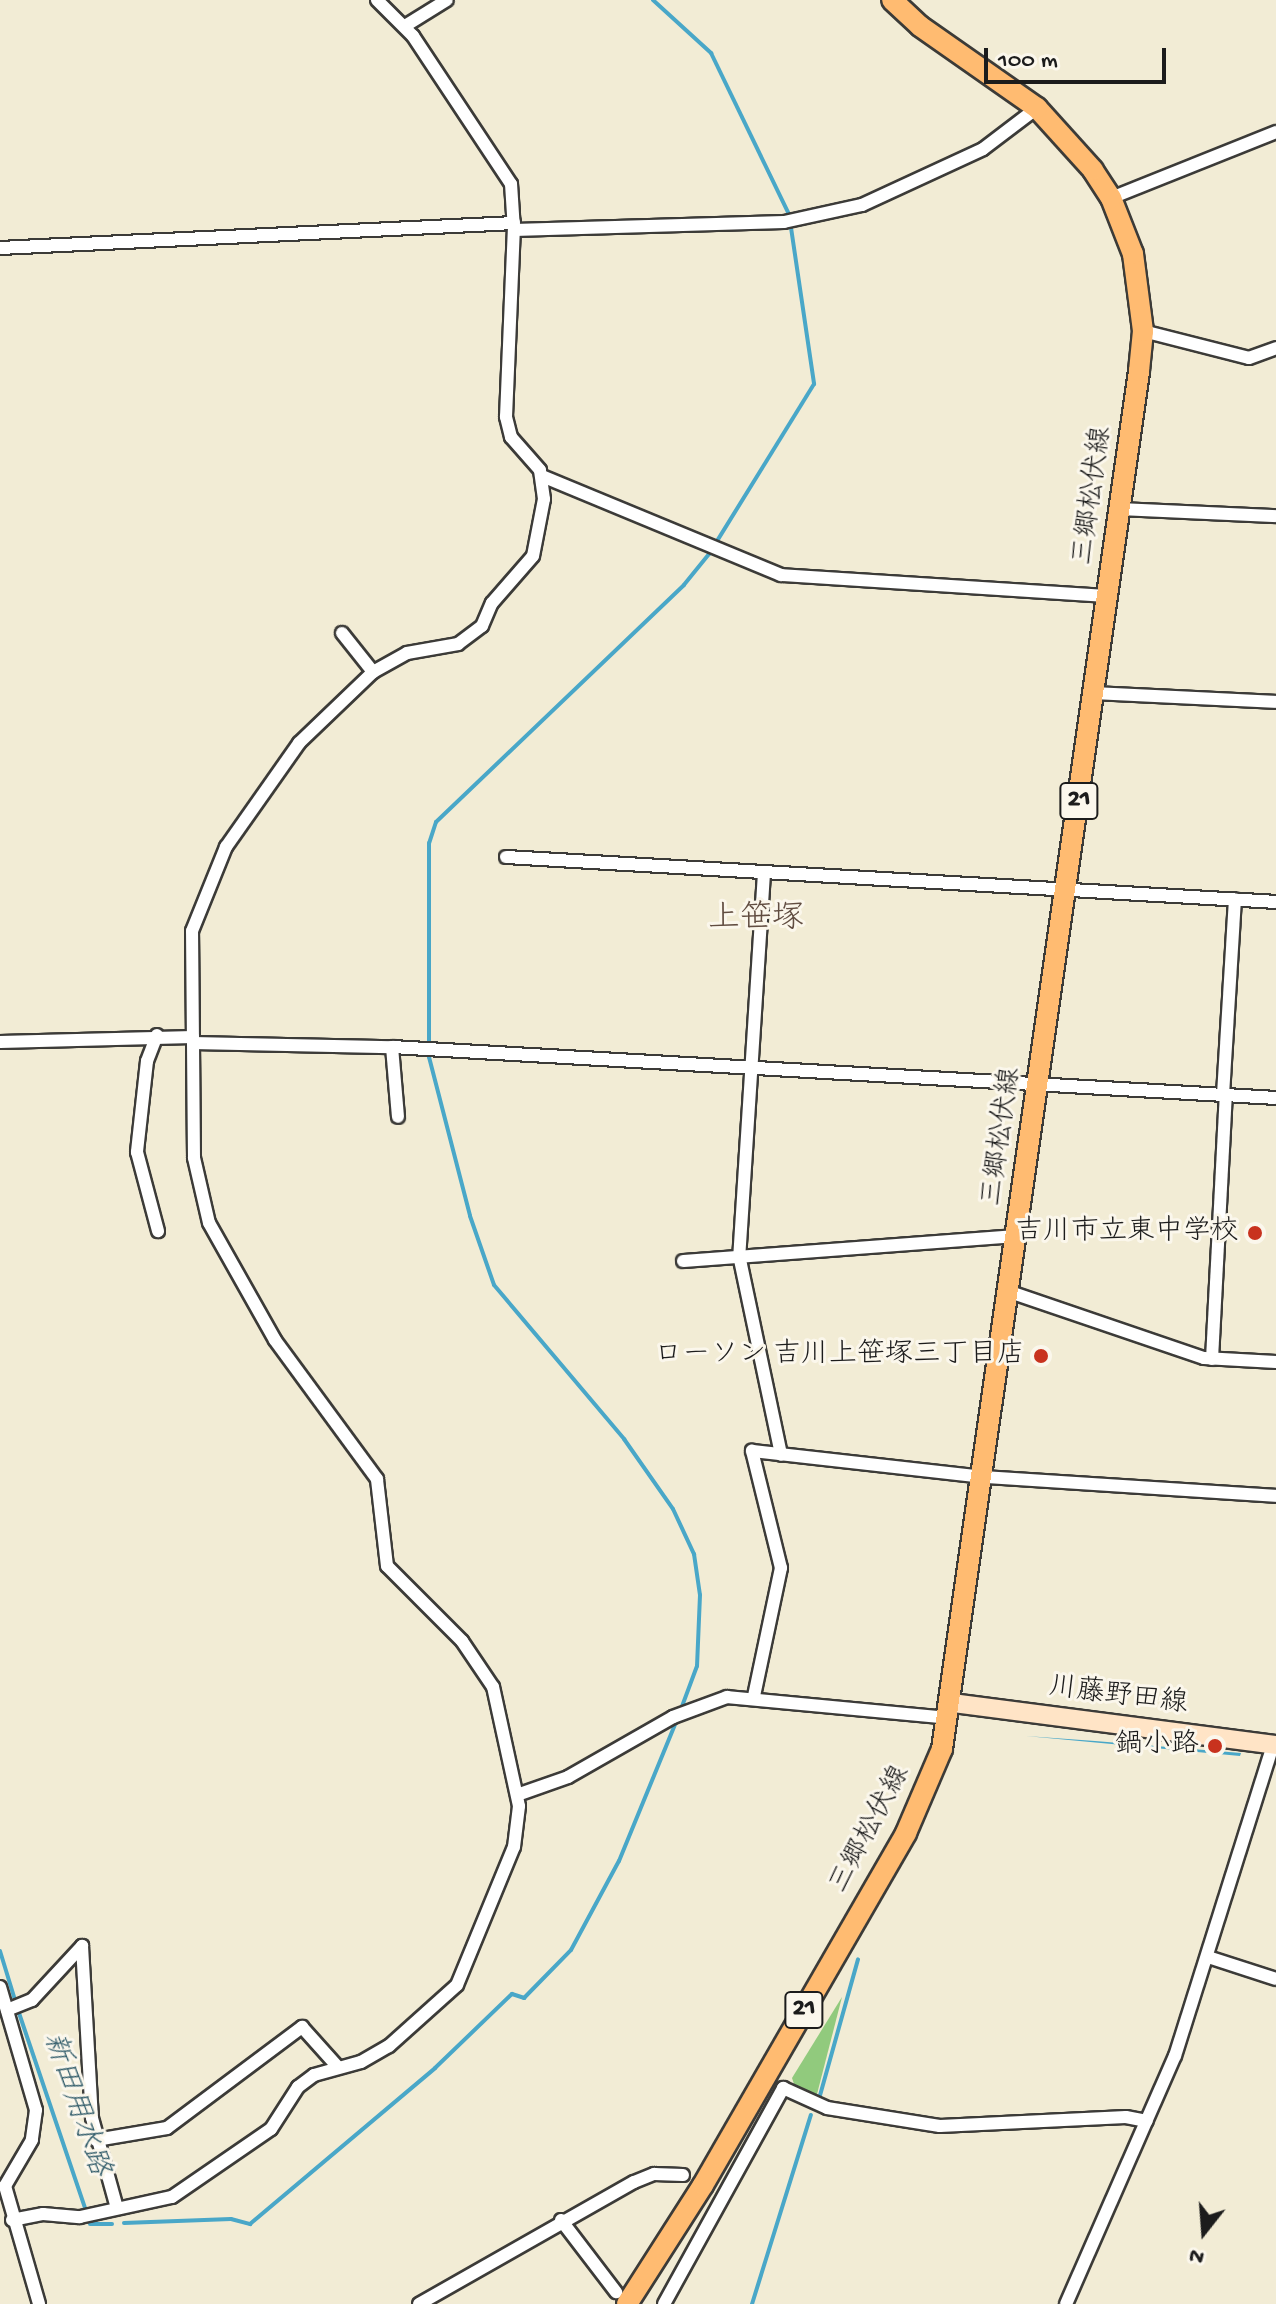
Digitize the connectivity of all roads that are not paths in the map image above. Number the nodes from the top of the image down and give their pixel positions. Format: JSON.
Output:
{"nodes":[{"id":1,"x":377,"y":0,"type":"edge"},
{"id":2,"x":447,"y":0,"type":"edge"},
{"id":3,"x":892,"y":0,"type":"edge"},
{"id":4,"x":405,"y":26,"type":"junction"},
{"id":5,"x":1037,"y":108,"type":"junction"},
{"id":6,"x":1276,"y":132,"type":"edge"},
{"id":7,"x":1111,"y":198,"type":"junction"},
{"id":8,"x":514,"y":226,"type":"junction"},
{"id":9,"x":0,"y":248,"type":"edge"},
{"id":10,"x":1143,"y":331,"type":"junction"},
{"id":11,"x":1276,"y":348,"type":"edge"},
{"id":12,"x":542,"y":476,"type":"junction"},
{"id":13,"x":1120,"y":509,"type":"junction"},
{"id":14,"x":1276,"y":516,"type":"edge"},
{"id":15,"x":1108,"y":596,"type":"junction"},
{"id":16,"x":346,"y":637,"type":"dead end"},
{"id":17,"x":373,"y":672,"type":"junction"},
{"id":18,"x":1094,"y":693,"type":"junction"},
{"id":19,"x":1276,"y":702,"type":"edge"},
{"id":20,"x":506,"y":857,"type":"dead end"},
{"id":21,"x":764,"y":873,"type":"junction"},
{"id":22,"x":1067,"y":888,"type":"junction"},
{"id":23,"x":1235,"y":899,"type":"junction"},
{"id":24,"x":1276,"y":902,"type":"edge"},
{"id":25,"x":157,"y":1035,"type":"junction"},
{"id":26,"x":193,"y":1040,"type":"junction"},
{"id":27,"x":0,"y":1042,"type":"edge"},
{"id":28,"x":392,"y":1047,"type":"junction"},
{"id":29,"x":750,"y":1067,"type":"junction"},
{"id":30,"x":1039,"y":1085,"type":"junction"},
{"id":31,"x":1225,"y":1095,"type":"junction"},
{"id":32,"x":1276,"y":1098,"type":"edge"},
{"id":33,"x":398,"y":1117,"type":"dead end"},
{"id":34,"x":158,"y":1231,"type":"dead end"},
{"id":35,"x":1017,"y":1236,"type":"junction"},
{"id":36,"x":739,"y":1255,"type":"junction"},
{"id":37,"x":683,"y":1261,"type":"dead end"},
{"id":38,"x":1010,"y":1292,"type":"junction"},
{"id":39,"x":1212,"y":1359,"type":"junction"},
{"id":40,"x":1276,"y":1362,"type":"edge"},
{"id":41,"x":781,"y":1455,"type":"junction"},
{"id":42,"x":985,"y":1477,"type":"junction"},
{"id":43,"x":1276,"y":1496,"type":"edge"},
{"id":44,"x":754,"y":1696,"type":"junction"},
{"id":45,"x":951,"y":1710,"type":"junction"},
{"id":46,"x":1274,"y":1745,"type":"edge"},
{"id":47,"x":517,"y":1795,"type":"junction"},
{"id":48,"x":1208,"y":1957,"type":"junction"},
{"id":49,"x":1276,"y":1979,"type":"edge"},
{"id":50,"x":0,"y":1987,"type":"edge"},
{"id":51,"x":7,"y":2010,"type":"junction"},
{"id":52,"x":337,"y":2066,"type":"junction"},
{"id":53,"x":1147,"y":2121,"type":"junction"},
{"id":54,"x":96,"y":2140,"type":"junction"},
{"id":55,"x":683,"y":2175,"type":"dead end"},
{"id":56,"x":117,"y":2208,"type":"junction"},
{"id":57,"x":12,"y":2220,"type":"junction"},
{"id":58,"x":561,"y":2220,"type":"junction"},
{"id":59,"x":622,"y":2298,"type":"edge"},
{"id":60,"x":39,"y":2304,"type":"edge"},
{"id":61,"x":419,"y":2304,"type":"edge"},
{"id":62,"x":664,"y":2304,"type":"edge"},
{"id":63,"x":1066,"y":2304,"type":"edge"}],
"edges":[{"from":1,"to":4,"type":"street"},
{"from":2,"to":4,"type":"street"},
{"from":3,"to":5,"type":"main road","name":"三郷松伏線","number":"21"},
{"from":4,"to":8,"type":"street"},
{"from":5,"to":7,"type":"main road","name":"三郷松伏線","number":"21"},
{"from":5,"to":8,"type":"street"},
{"from":6,"to":7,"type":"street"},
{"from":7,"to":10,"type":"main road","name":"三郷松伏線","number":"21"},
{"from":8,"to":9,"type":"street"},
{"from":8,"to":12,"type":"street"},
{"from":10,"to":11,"type":"street"},
{"from":10,"to":13,"type":"main road","name":"三郷松伏線","number":"21"},
{"from":12,"to":15,"type":"street"},
{"from":12,"to":17,"type":"street"},
{"from":13,"to":14,"type":"street"},
{"from":13,"to":15,"type":"main road","name":"三郷松伏線","number":"21"},
{"from":15,"to":18,"type":"main road","name":"三郷松伏線","number":"21"},
{"from":16,"to":17,"type":"street"},
{"from":17,"to":26,"type":"street"},
{"from":18,"to":19,"type":"street"},
{"from":18,"to":22,"type":"main road","name":"三郷松伏線","number":"21"},
{"from":20,"to":21,"type":"street"},
{"from":21,"to":22,"type":"street"},
{"from":21,"to":29,"type":"street"},
{"from":22,"to":23,"type":"street"},
{"from":22,"to":30,"type":"main road","name":"三郷松伏線","number":"21"},
{"from":23,"to":24,"type":"street"},
{"from":23,"to":31,"type":"street"},
{"from":25,"to":26,"type":"street"},
{"from":25,"to":27,"type":"street"},
{"from":25,"to":34,"type":"street"},
{"from":26,"to":28,"type":"street"},
{"from":26,"to":47,"type":"street"},
{"from":28,"to":29,"type":"street"},
{"from":28,"to":33,"type":"street"},
{"from":29,"to":30,"type":"street"},
{"from":29,"to":36,"type":"street"},
{"from":30,"to":31,"type":"street"},
{"from":30,"to":35,"type":"main road","name":"三郷松伏線","number":"21"},
{"from":31,"to":32,"type":"street"},
{"from":31,"to":39,"type":"street"},
{"from":35,"to":36,"type":"street"},
{"from":35,"to":38,"type":"main road","name":"三郷松伏線","number":"21"},
{"from":36,"to":37,"type":"street"},
{"from":36,"to":41,"type":"street"},
{"from":38,"to":39,"type":"street"},
{"from":38,"to":42,"type":"main road","name":"三郷松伏線","number":"21"},
{"from":39,"to":40,"type":"street"},
{"from":41,"to":42,"type":"street"},
{"from":41,"to":44,"type":"street"},
{"from":42,"to":43,"type":"street"},
{"from":42,"to":45,"type":"main road","name":"三郷松伏線","number":"21"},
{"from":44,"to":45,"type":"street"},
{"from":44,"to":47,"type":"street"},
{"from":45,"to":46,"type":"main road","name":"川藤野田線"},
{"from":45,"to":59,"type":"main road","name":"三郷松伏線","number":"21"},
{"from":46,"to":48,"type":"street"},
{"from":47,"to":52,"type":"street"},
{"from":48,"to":49,"type":"street"},
{"from":48,"to":53,"type":"street"},
{"from":50,"to":51,"type":"street"},
{"from":51,"to":54,"type":"street"},
{"from":51,"to":57,"type":"street"},
{"from":52,"to":54,"type":"street"},
{"from":52,"to":56,"type":"street"},
{"from":53,"to":62,"type":"street"},
{"from":53,"to":63,"type":"street"},
{"from":54,"to":56,"type":"street"},
{"from":55,"to":58,"type":"street"},
{"from":56,"to":57,"type":"street"},
{"from":57,"to":60,"type":"street"},
{"from":58,"to":59,"type":"street"},
{"from":58,"to":61,"type":"street"}]}
